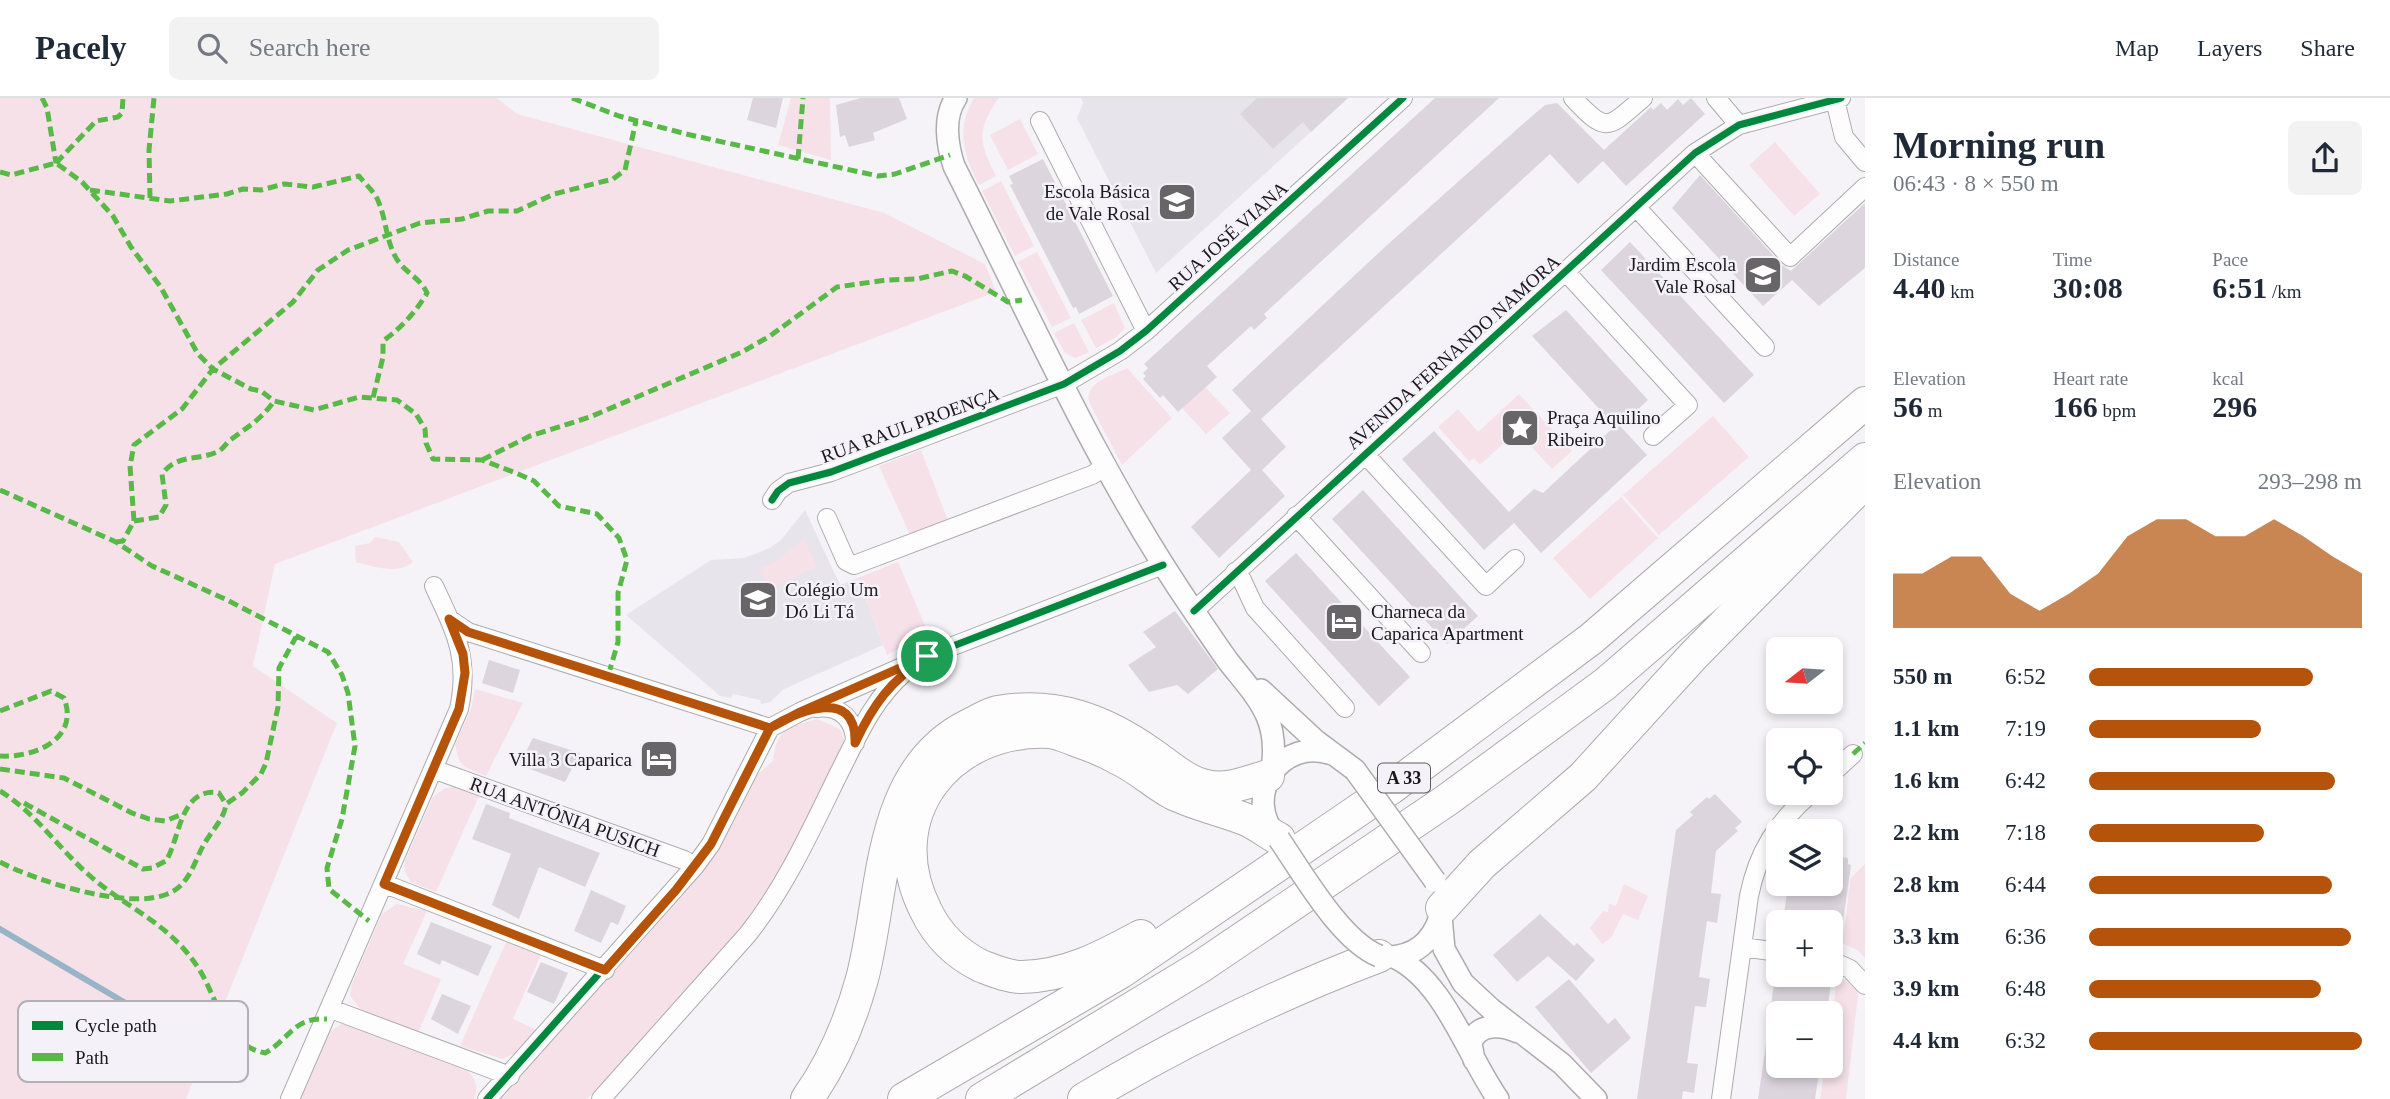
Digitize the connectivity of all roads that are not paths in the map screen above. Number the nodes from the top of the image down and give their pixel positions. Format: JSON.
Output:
{"nodes":[{"id":1,"x":956,"y":98,"type":"edge"},
{"id":2,"x":1403,"y":98,"type":"edge"},
{"id":3,"x":1573,"y":98,"type":"edge"},
{"id":4,"x":1643,"y":98,"type":"edge"},
{"id":5,"x":1716,"y":98,"type":"edge"},
{"id":6,"x":1838,"y":99,"type":"edge"},
{"id":7,"x":1040,"y":121,"type":"dead end"},
{"id":8,"x":1739,"y":125,"type":"junction"},
{"id":9,"x":1695,"y":153,"type":"junction"},
{"id":10,"x":1865,"y":162,"type":"edge"},
{"id":11,"x":1865,"y":187,"type":"edge"},
{"id":12,"x":1636,"y":207,"type":"junction"},
{"id":13,"x":1566,"y":272,"type":"junction"},
{"id":14,"x":1146,"y":331,"type":"junction"},
{"id":15,"x":1765,"y":347,"type":"dead end"},
{"id":16,"x":1064,"y":384,"type":"junction"},
{"id":17,"x":1865,"y":403,"type":"edge"},
{"id":18,"x":1653,"y":436,"type":"dead end"},
{"id":19,"x":1364,"y":453,"type":"junction"},
{"id":20,"x":1865,"y":459,"type":"edge"},
{"id":21,"x":1107,"y":466,"type":"junction"},
{"id":22,"x":1865,"y":482,"type":"edge"},
{"id":23,"x":772,"y":500,"type":"dead end"},
{"id":24,"x":1296,"y":516,"type":"junction"},
{"id":25,"x":827,"y":518,"type":"dead end"},
{"id":26,"x":1515,"y":559,"type":"dead end"},
{"id":27,"x":1163,"y":565,"type":"junction"},
{"id":28,"x":1236,"y":572,"type":"junction"},
{"id":29,"x":434,"y":586,"type":"dead end"},
{"id":30,"x":1194,"y":611,"type":"junction"},
{"id":31,"x":449,"y":619,"type":"junction"},
{"id":32,"x":1420,"y":653,"type":"dead end"},
{"id":33,"x":927,"y":656,"type":"junction"},
{"id":34,"x":1228,"y":661,"type":"junction"},
{"id":35,"x":1345,"y":708,"type":"dead end"},
{"id":36,"x":800,"y":712,"type":"junction"},
{"id":37,"x":770,"y":728,"type":"junction"},
{"id":38,"x":855,"y":743,"type":"junction"},
{"id":39,"x":1334,"y":754,"type":"junction"},
{"id":40,"x":1853,"y":754,"type":"dead end"},
{"id":41,"x":1843,"y":763,"type":"edge"},
{"id":42,"x":433,"y":769,"type":"junction"},
{"id":43,"x":1270,"y":773,"type":"junction"},
{"id":44,"x":1798,"y":805,"type":"edge"},
{"id":45,"x":1320,"y":838,"type":"junction"},
{"id":46,"x":1279,"y":839,"type":"junction"},
{"id":47,"x":695,"y":866,"type":"junction"},
{"id":48,"x":384,"y":884,"type":"junction"},
{"id":49,"x":1439,"y":902,"type":"junction"},
{"id":50,"x":1742,"y":947,"type":"junction"},
{"id":51,"x":1766,"y":950,"type":"edge"},
{"id":52,"x":1387,"y":957,"type":"junction"},
{"id":53,"x":1843,"y":966,"type":"edge"},
{"id":54,"x":605,"y":970,"type":"junction"},
{"id":55,"x":1865,"y":985,"type":"edge"},
{"id":56,"x":331,"y":1009,"type":"junction"},
{"id":57,"x":1530,"y":1038,"type":"junction"},
{"id":58,"x":1476,"y":1065,"type":"junction"},
{"id":59,"x":510,"y":1076,"type":"junction"},
{"id":60,"x":290,"y":1099,"type":"edge"},
{"id":61,"x":487,"y":1099,"type":"edge"},
{"id":62,"x":601,"y":1099,"type":"edge"},
{"id":63,"x":807,"y":1099,"type":"edge"},
{"id":64,"x":904,"y":1099,"type":"edge"},
{"id":65,"x":982,"y":1099,"type":"edge"},
{"id":66,"x":1084,"y":1099,"type":"edge"},
{"id":67,"x":1498,"y":1099,"type":"edge"},
{"id":68,"x":1596,"y":1099,"type":"edge"},
{"id":69,"x":1721,"y":1099,"type":"edge"}],
"edges":[{"from":1,"to":16,"type":"street"},
{"from":2,"to":14,"type":"street","name":"RUA JOSÉ VIANA"},
{"from":3,"to":4,"type":"street"},
{"from":5,"to":8,"type":"street"},
{"from":6,"to":8,"type":"street","name":"AVENIDA FERNANDO NAMORA"},
{"from":6,"to":10,"type":"street"},
{"from":7,"to":14,"type":"street"},
{"from":8,"to":9,"type":"street","name":"AVENIDA FERNANDO NAMORA"},
{"from":9,"to":11,"type":"street"},
{"from":9,"to":12,"type":"street","name":"AVENIDA FERNANDO NAMORA"},
{"from":12,"to":13,"type":"street","name":"AVENIDA FERNANDO NAMORA"},
{"from":12,"to":15,"type":"street"},
{"from":13,"to":18,"type":"street"},
{"from":13,"to":19,"type":"street","name":"AVENIDA FERNANDO NAMORA"},
{"from":14,"to":16,"type":"street","name":"RUA JOSÉ VIANA"},
{"from":16,"to":21,"type":"street"},
{"from":16,"to":23,"type":"street","name":"RUA RAUL PROENÇA"},
{"from":17,"to":45,"type":"highway","number":"A 33"},
{"from":19,"to":24,"type":"street","name":"AVENIDA FERNANDO NAMORA"},
{"from":19,"to":26,"type":"street"},
{"from":20,"to":65,"type":"highway","number":"A 33"},
{"from":21,"to":25,"type":"street"},
{"from":21,"to":27,"type":"street"},
{"from":22,"to":49,"type":"highway"},
{"from":24,"to":28,"type":"street","name":"AVENIDA FERNANDO NAMORA"},
{"from":24,"to":32,"type":"street"},
{"from":27,"to":30,"type":"street"},
{"from":27,"to":33,"type":"street"},
{"from":28,"to":30,"type":"street","name":"AVENIDA FERNANDO NAMORA"},
{"from":28,"to":35,"type":"street"},
{"from":29,"to":31,"type":"street"},
{"from":30,"to":34,"type":"street"},
{"from":31,"to":37,"type":"street"},
{"from":31,"to":42,"type":"street"},
{"from":33,"to":36,"type":"street"},
{"from":33,"to":38,"type":"street"},
{"from":34,"to":39,"type":"street"},
{"from":34,"to":43,"type":"street"},
{"from":36,"to":37,"type":"street"},
{"from":36,"to":38,"type":"street"},
{"from":37,"to":47,"type":"street"},
{"from":38,"to":62,"type":"street"},
{"from":39,"to":43,"type":"street"},
{"from":39,"to":49,"type":"street","bridge":true},
{"from":40,"to":41,"type":"street"},
{"from":42,"to":47,"type":"street","name":"RUA ANTÓNIA PUSICH"},
{"from":42,"to":48,"type":"street"},
{"from":43,"to":46,"type":"street"},
{"from":43,"to":63,"type":"highway"},
{"from":44,"to":50,"type":"street"},
{"from":45,"to":46,"type":"highway"},
{"from":45,"to":64,"type":"highway","number":"A 33"},
{"from":46,"to":52,"type":"street","bridge":true},
{"from":47,"to":54,"type":"street"},
{"from":48,"to":54,"type":"street"},
{"from":48,"to":56,"type":"street"},
{"from":49,"to":52,"type":"street"},
{"from":49,"to":57,"type":"street"},
{"from":50,"to":51,"type":"street"},
{"from":50,"to":69,"type":"street"},
{"from":52,"to":58,"type":"street"},
{"from":52,"to":66,"type":"highway"},
{"from":53,"to":55,"type":"street"},
{"from":54,"to":59,"type":"street"},
{"from":56,"to":59,"type":"street"},
{"from":56,"to":60,"type":"street"},
{"from":57,"to":58,"type":"street"},
{"from":57,"to":68,"type":"street"},
{"from":58,"to":67,"type":"street"},
{"from":59,"to":61,"type":"street"}]}
